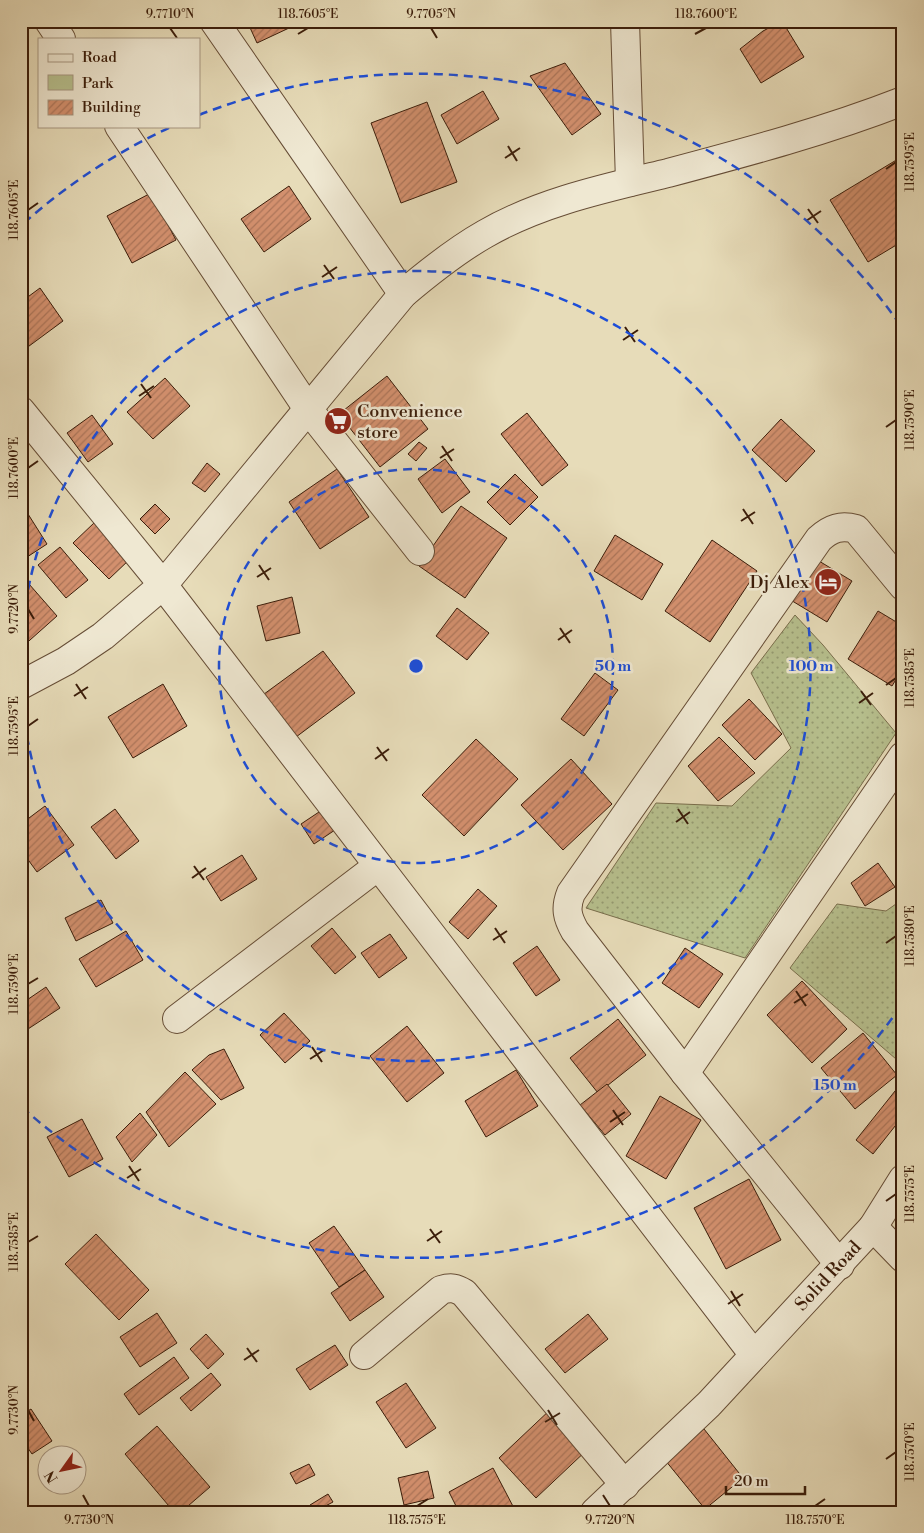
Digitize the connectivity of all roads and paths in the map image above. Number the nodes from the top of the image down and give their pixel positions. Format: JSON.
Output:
{"nodes":[{"id":1,"x":49,"y":21,"type":"edge"},
{"id":2,"x":214,"y":21,"type":"edge"},
{"id":3,"x":625,"y":21,"type":"edge"},
{"id":4,"x":60,"y":38,"type":"edge"},
{"id":5,"x":903,"y":101,"type":"edge"},
{"id":6,"x":121,"y":128,"type":"edge"},
{"id":7,"x":630,"y":182,"type":"junction"},
{"id":8,"x":403,"y":294,"type":"junction"},
{"id":9,"x":308,"y":409,"type":"junction"},
{"id":10,"x":21,"y":411,"type":"edge"},
{"id":11,"x":420,"y":551,"type":"dead end"},
{"id":12,"x":163,"y":585,"type":"junction"},
{"id":13,"x":903,"y":586,"type":"edge"},
{"id":14,"x":21,"y":685,"type":"edge"},
{"id":15,"x":903,"y":756,"type":"edge"},
{"id":16,"x":378,"y":866,"type":"junction"},
{"id":17,"x":177,"y":1019,"type":"dead end"},
{"id":18,"x":685,"y":1073,"type":"junction"},
{"id":19,"x":903,"y":1179,"type":"edge"},
{"id":20,"x":873,"y":1227,"type":"junction"},
{"id":21,"x":903,"y":1258,"type":"edge"},
{"id":22,"x":840,"y":1265,"type":"junction"},
{"id":23,"x":364,"y":1355,"type":"dead end"},
{"id":24,"x":754,"y":1355,"type":"junction"},
{"id":25,"x":625,"y":1485,"type":"junction"},
{"id":26,"x":595,"y":1512,"type":"edge"}],
"edges":[{"from":1,"to":4,"type":"street"},
{"from":2,"to":8,"type":"street"},
{"from":3,"to":7,"type":"street"},
{"from":5,"to":7,"type":"street"},
{"from":6,"to":9,"type":"street"},
{"from":7,"to":8,"type":"street"},
{"from":8,"to":9,"type":"street"},
{"from":9,"to":11,"type":"street"},
{"from":9,"to":12,"type":"street"},
{"from":10,"to":12,"type":"street"},
{"from":12,"to":14,"type":"street"},
{"from":12,"to":16,"type":"street"},
{"from":13,"to":18,"type":"street"},
{"from":15,"to":18,"type":"street"},
{"from":16,"to":17,"type":"street"},
{"from":16,"to":24,"type":"street"},
{"from":18,"to":22,"type":"street"},
{"from":19,"to":20,"type":"street"},
{"from":20,"to":21,"type":"street","name":"Solid Road"},
{"from":20,"to":22,"type":"street","name":"Solid Road"},
{"from":22,"to":24,"type":"street","name":"Solid Road"},
{"from":23,"to":25,"type":"street"},
{"from":24,"to":25,"type":"street","name":"Solid Road"},
{"from":25,"to":26,"type":"street","name":"Solid Road"}]}
